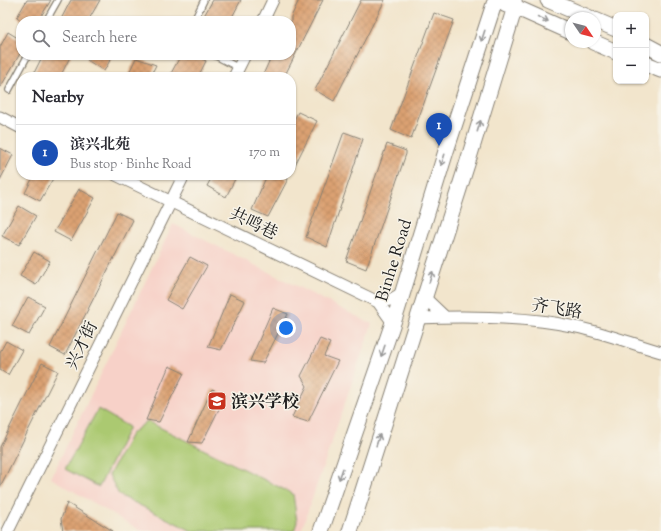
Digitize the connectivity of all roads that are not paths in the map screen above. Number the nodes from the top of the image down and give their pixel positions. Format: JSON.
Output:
{"nodes":[{"id":1,"x":58,"y":0,"type":"edge"},
{"id":2,"x":204,"y":0,"type":"edge"},
{"id":3,"x":273,"y":0,"type":"edge"},
{"id":4,"x":548,"y":0,"type":"edge"},
{"id":5,"x":492,"y":1,"type":"edge"},
{"id":6,"x":515,"y":3,"type":"edge"},
{"id":7,"x":576,"y":12,"type":"edge"},
{"id":8,"x":49,"y":16,"type":"edge"},
{"id":9,"x":196,"y":16,"type":"edge"},
{"id":10,"x":265,"y":16,"type":"edge"},
{"id":11,"x":601,"y":23,"type":"edge"},
{"id":12,"x":613,"y":28,"type":"edge"},
{"id":13,"x":565,"y":29,"type":"edge"},
{"id":14,"x":601,"y":45,"type":"edge"},
{"id":15,"x":649,"y":47,"type":"edge"},
{"id":16,"x":613,"y":51,"type":"edge"},
{"id":17,"x":661,"y":53,"type":"edge"},
{"id":18,"x":25,"y":60,"type":"edge"},
{"id":19,"x":220,"y":60,"type":"edge"},
{"id":20,"x":242,"y":60,"type":"edge"},
{"id":21,"x":649,"y":65,"type":"edge"},
{"id":22,"x":661,"y":70,"type":"edge"},
{"id":23,"x":19,"y":72,"type":"edge"},
{"id":24,"x":236,"y":72,"type":"edge"},
{"id":25,"x":16,"y":77,"type":"edge"},
{"id":26,"x":9,"y":90,"type":"dead end"},
{"id":27,"x":0,"y":117,"type":"edge"},
{"id":28,"x":16,"y":125,"type":"edge"},
{"id":29,"x":126,"y":180,"type":"edge"},
{"id":30,"x":182,"y":180,"type":"edge"},
{"id":31,"x":171,"y":202,"type":"junction"},
{"id":32,"x":402,"y":293,"type":"junction"},
{"id":33,"x":424,"y":297,"type":"junction"},
{"id":34,"x":378,"y":302,"type":"junction"},
{"id":35,"x":445,"y":317,"type":"junction"},
{"id":36,"x":417,"y":318,"type":"junction"},
{"id":37,"x":393,"y":324,"type":"junction"},
{"id":38,"x":661,"y":352,"type":"edge"},
{"id":39,"x":8,"y":531,"type":"edge"},
{"id":40,"x":322,"y":531,"type":"edge"},
{"id":41,"x":350,"y":531,"type":"edge"}],
"edges":[{"from":1,"to":8,"type":"lane"},
{"from":2,"to":9,"type":"lane"},
{"from":3,"to":10,"type":"street"},
{"from":4,"to":7,"type":"main road"},
{"from":5,"to":6,"type":"main road"},
{"from":5,"to":32,"type":"main road","name":"Binhe Road","one_way":true},
{"from":6,"to":13,"type":"main road","one_way":true},
{"from":33,"to":6,"type":"main road","one_way":true},
{"from":11,"to":12,"type":"main road"},
{"from":14,"to":16,"type":"main road"},
{"from":15,"to":17,"type":"main road"},
{"from":18,"to":23,"type":"lane"},
{"from":19,"to":24,"type":"lane"},
{"from":20,"to":24,"type":"street"},
{"from":21,"to":22,"type":"main road"},
{"from":25,"to":26,"type":"lane"},
{"from":27,"to":28,"type":"street"},
{"from":29,"to":31,"type":"street","name":"共鸣巷"},
{"from":30,"to":31,"type":"street","name":"兴才街"},
{"from":31,"to":34,"type":"street","name":"共鸣巷"},
{"from":31,"to":39,"type":"street","name":"兴才街"},
{"from":32,"to":34,"type":"street"},
{"from":32,"to":37,"type":"main road","name":"Binhe Road"},
{"from":33,"to":35,"type":"street"},
{"from":33,"to":36,"type":"main road"},
{"from":34,"to":37,"type":"street","name":"共鸣巷"},
{"from":35,"to":36,"type":"street","name":"齐飞路"},
{"from":35,"to":38,"type":"street","name":"齐飞路"},
{"from":41,"to":36,"type":"main road","one_way":true},
{"from":37,"to":40,"type":"main road","name":"Binhe Road","one_way":true}]}
